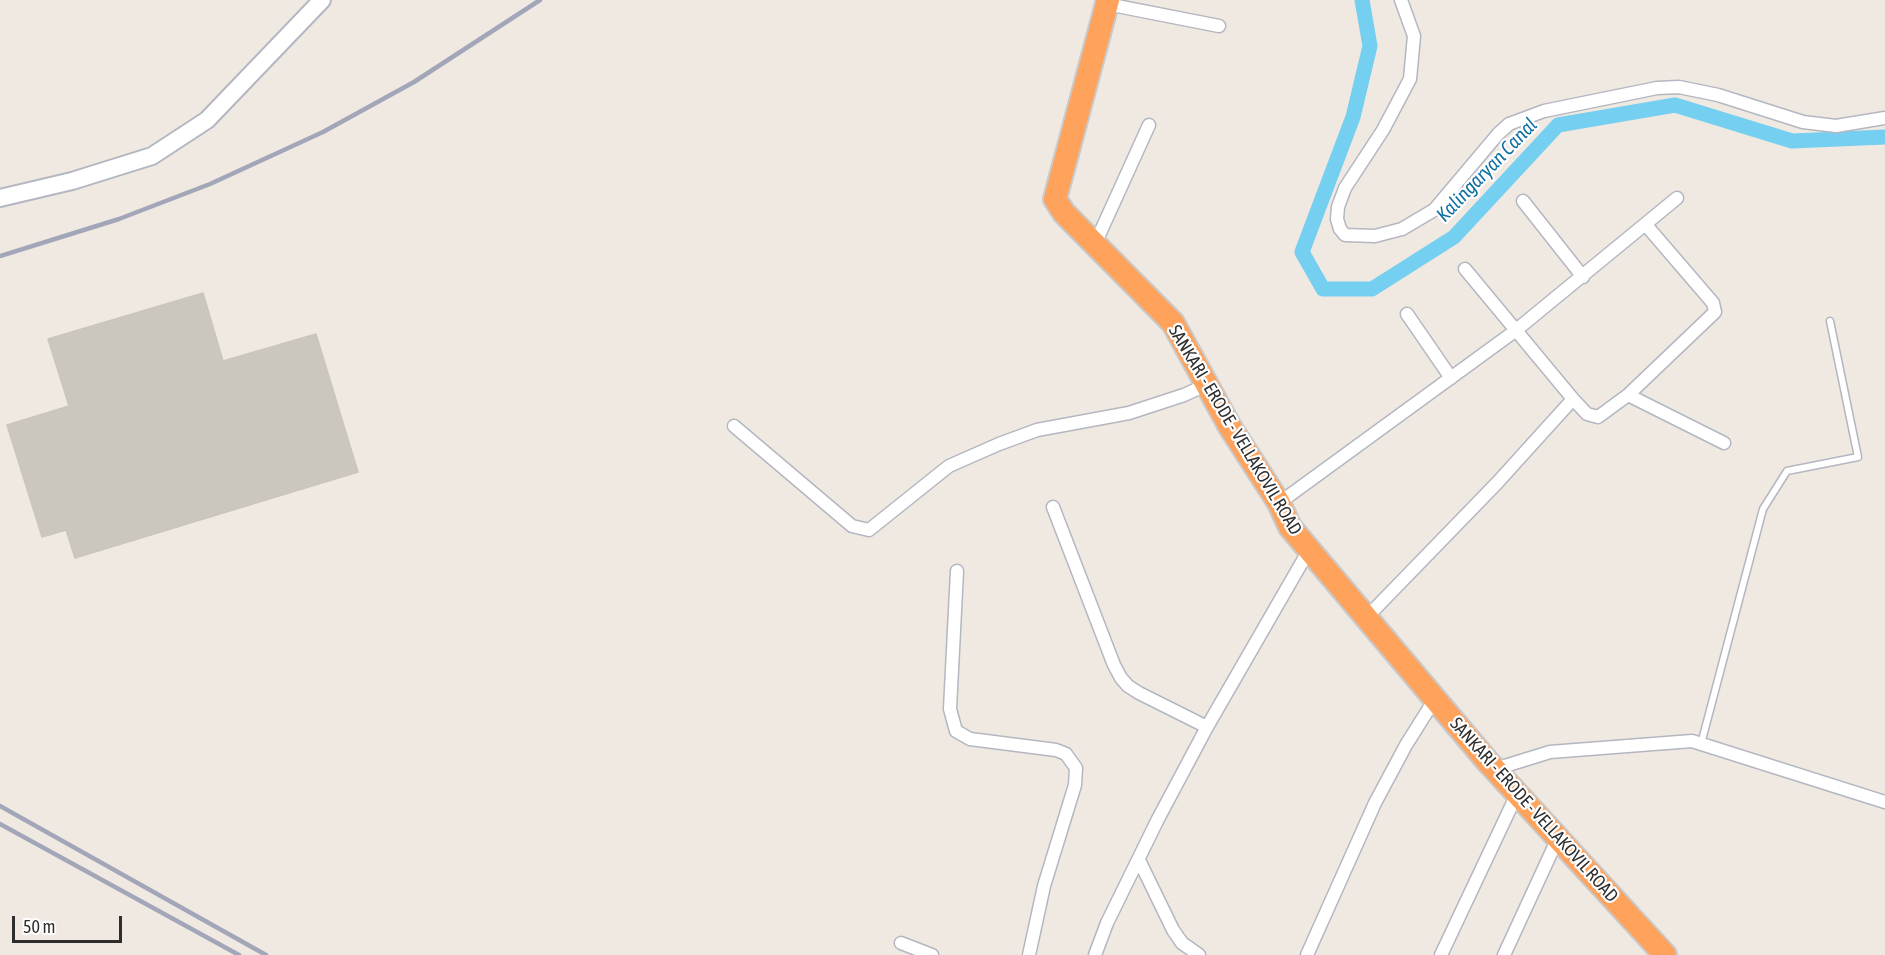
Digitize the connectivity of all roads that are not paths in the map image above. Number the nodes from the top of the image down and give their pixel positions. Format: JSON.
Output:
{"nodes":[{"id":1,"x":322,"y":0,"type":"edge"},
{"id":2,"x":1401,"y":0,"type":"edge"},
{"id":3,"x":1107,"y":2,"type":"edge"},
{"id":4,"x":1219,"y":26,"type":"dead end"},
{"id":5,"x":1885,"y":118,"type":"edge"},
{"id":6,"x":1149,"y":125,"type":"dead end"},
{"id":7,"x":0,"y":198,"type":"edge"},
{"id":8,"x":1677,"y":198,"type":"dead end"},
{"id":9,"x":1523,"y":201,"type":"dead end"},
{"id":10,"x":1646,"y":225,"type":"junction"},
{"id":11,"x":1095,"y":244,"type":"junction"},
{"id":12,"x":1465,"y":269,"type":"dead end"},
{"id":13,"x":1583,"y":277,"type":"junction"},
{"id":14,"x":1407,"y":314,"type":"dead end"},
{"id":15,"x":1830,"y":321,"type":"dead end"},
{"id":16,"x":1515,"y":331,"type":"junction"},
{"id":17,"x":1451,"y":378,"type":"junction"},
{"id":18,"x":1208,"y":384,"type":"junction"},
{"id":19,"x":1628,"y":395,"type":"junction"},
{"id":20,"x":1573,"y":399,"type":"junction"},
{"id":21,"x":734,"y":426,"type":"dead end"},
{"id":22,"x":1724,"y":443,"type":"dead end"},
{"id":23,"x":1279,"y":504,"type":"junction"},
{"id":24,"x":1053,"y":507,"type":"dead end"},
{"id":25,"x":1309,"y":550,"type":"junction"},
{"id":26,"x":957,"y":571,"type":"dead end"},
{"id":27,"x":1366,"y":618,"type":"junction"},
{"id":28,"x":1435,"y":699,"type":"junction"},
{"id":29,"x":1207,"y":727,"type":"junction"},
{"id":30,"x":1701,"y":744,"type":"junction"},
{"id":31,"x":1495,"y":769,"type":"junction"},
{"id":32,"x":1517,"y":794,"type":"junction"},
{"id":33,"x":1885,"y":802,"type":"edge"},
{"id":34,"x":1558,"y":838,"type":"junction"},
{"id":35,"x":1139,"y":860,"type":"junction"},
{"id":36,"x":901,"y":943,"type":"dead end"},
{"id":37,"x":932,"y":955,"type":"edge"},
{"id":38,"x":1029,"y":955,"type":"edge"},
{"id":39,"x":1095,"y":955,"type":"edge"},
{"id":40,"x":1200,"y":955,"type":"edge"},
{"id":41,"x":1307,"y":955,"type":"edge"},
{"id":42,"x":1442,"y":955,"type":"edge"},
{"id":43,"x":1504,"y":955,"type":"edge"},
{"id":44,"x":1665,"y":955,"type":"edge"}],
"edges":[{"from":1,"to":7,"type":"street"},
{"from":2,"to":5,"type":"street"},
{"from":3,"to":4,"type":"street"},
{"from":3,"to":11,"type":"highway","name":"SANKARI - ERODE - VELLAKOVIL ROAD"},
{"from":6,"to":11,"type":"street"},
{"from":8,"to":10,"type":"street"},
{"from":9,"to":13,"type":"street"},
{"from":10,"to":13,"type":"street"},
{"from":10,"to":19,"type":"street"},
{"from":11,"to":18,"type":"highway","name":"SANKARI - ERODE - VELLAKOVIL ROAD"},
{"from":12,"to":16,"type":"street"},
{"from":13,"to":16,"type":"street"},
{"from":14,"to":17,"type":"street"},
{"from":15,"to":30,"type":"lane"},
{"from":16,"to":17,"type":"street"},
{"from":16,"to":20,"type":"street"},
{"from":17,"to":23,"type":"street"},
{"from":18,"to":21,"type":"street"},
{"from":18,"to":23,"type":"highway","name":"SANKARI - ERODE - VELLAKOVIL ROAD"},
{"from":19,"to":20,"type":"street"},
{"from":19,"to":22,"type":"street"},
{"from":20,"to":27,"type":"street"},
{"from":23,"to":25,"type":"highway","name":"SANKARI - ERODE - VELLAKOVIL ROAD"},
{"from":24,"to":29,"type":"street"},
{"from":25,"to":27,"type":"highway","name":"SANKARI - ERODE - VELLAKOVIL ROAD"},
{"from":25,"to":29,"type":"street"},
{"from":26,"to":38,"type":"street"},
{"from":27,"to":28,"type":"highway","name":"SANKARI - ERODE - VELLAKOVIL ROAD"},
{"from":28,"to":31,"type":"highway","name":"SANKARI - ERODE - VELLAKOVIL ROAD"},
{"from":28,"to":41,"type":"street"},
{"from":29,"to":35,"type":"street"},
{"from":30,"to":31,"type":"street"},
{"from":30,"to":33,"type":"street"},
{"from":31,"to":32,"type":"highway","name":"SANKARI - ERODE - VELLAKOVIL ROAD"},
{"from":32,"to":34,"type":"highway","name":"SANKARI - ERODE - VELLAKOVIL ROAD"},
{"from":32,"to":42,"type":"street"},
{"from":34,"to":43,"type":"street"},
{"from":34,"to":44,"type":"highway","name":"SANKARI - ERODE - VELLAKOVIL ROAD"},
{"from":35,"to":39,"type":"street"},
{"from":35,"to":40,"type":"street"},
{"from":36,"to":37,"type":"street"}]}
